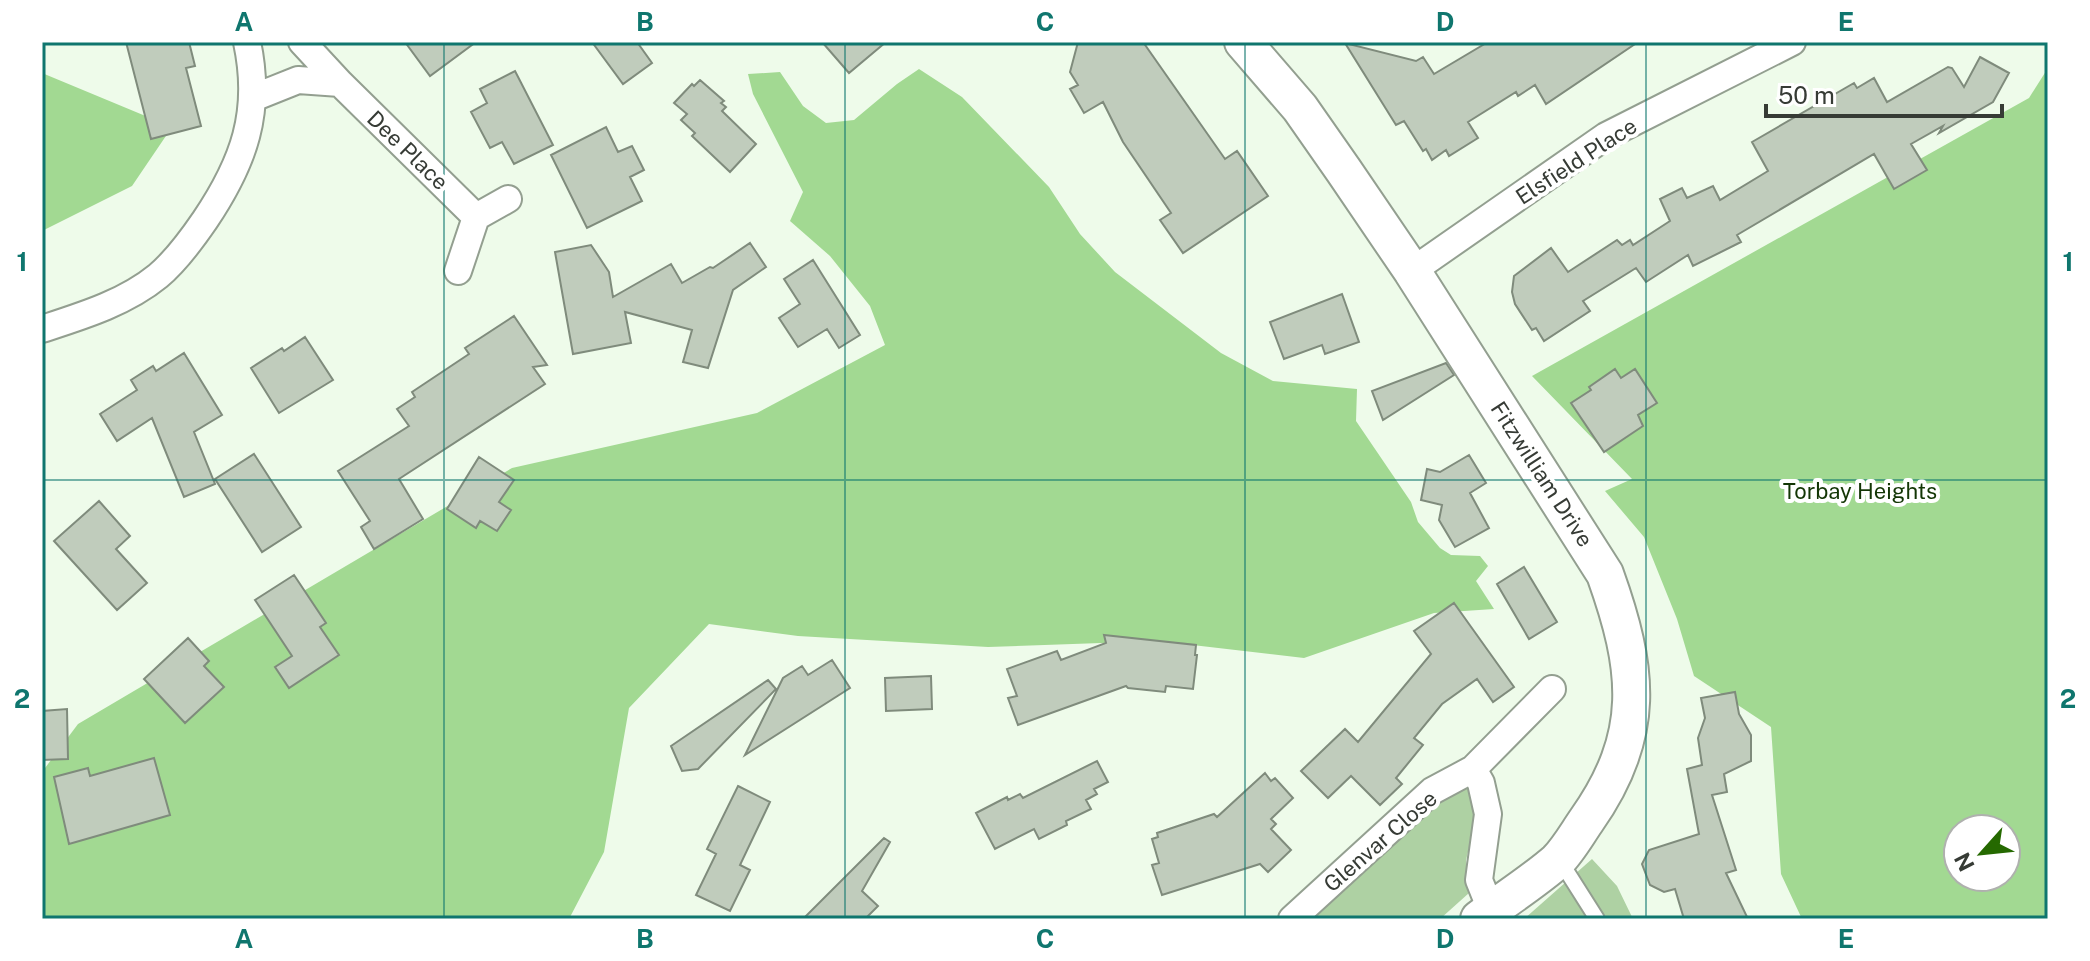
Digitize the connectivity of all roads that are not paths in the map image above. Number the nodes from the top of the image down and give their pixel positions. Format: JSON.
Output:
{"nodes":[{"id":1,"x":247,"y":42,"type":"edge"},
{"id":2,"x":302,"y":42,"type":"edge"},
{"id":3,"x":1243,"y":42,"type":"edge"},
{"id":4,"x":1792,"y":42,"type":"edge"},
{"id":5,"x":340,"y":83,"type":"junction"},
{"id":6,"x":253,"y":98,"type":"junction"},
{"id":7,"x":508,"y":199,"type":"dead end"},
{"id":8,"x":476,"y":217,"type":"junction"},
{"id":9,"x":458,"y":271,"type":"dead end"},
{"id":10,"x":1412,"y":271,"type":"junction"},
{"id":11,"x":42,"y":329,"type":"edge"},
{"id":12,"x":1552,"y":689,"type":"dead end"},
{"id":13,"x":1473,"y":769,"type":"junction"},
{"id":14,"x":1559,"y":859,"type":"junction"},
{"id":15,"x":1485,"y":914,"type":"edge"},
{"id":16,"x":1292,"y":919,"type":"edge"},
{"id":17,"x":1597,"y":919,"type":"edge"}],
"edges":[{"from":1,"to":6,"type":"street"},
{"from":2,"to":5,"type":"street","name":"Dee Place"},
{"from":3,"to":10,"type":"street","name":"Fitzwilliam Drive"},
{"from":4,"to":10,"type":"street","name":"Elsfield Place"},
{"from":5,"to":6,"type":"street"},
{"from":5,"to":8,"type":"street","name":"Dee Place"},
{"from":6,"to":11,"type":"street"},
{"from":7,"to":8,"type":"street"},
{"from":8,"to":9,"type":"street"},
{"from":10,"to":14,"type":"street","name":"Fitzwilliam Drive"},
{"from":12,"to":13,"type":"street","name":"Glenvar Close"},
{"from":13,"to":15,"type":"street"},
{"from":13,"to":16,"type":"street","name":"Glenvar Close"},
{"from":14,"to":15,"type":"street","name":"Fitzwilliam Drive"},
{"from":14,"to":17,"type":"lane"}]}
